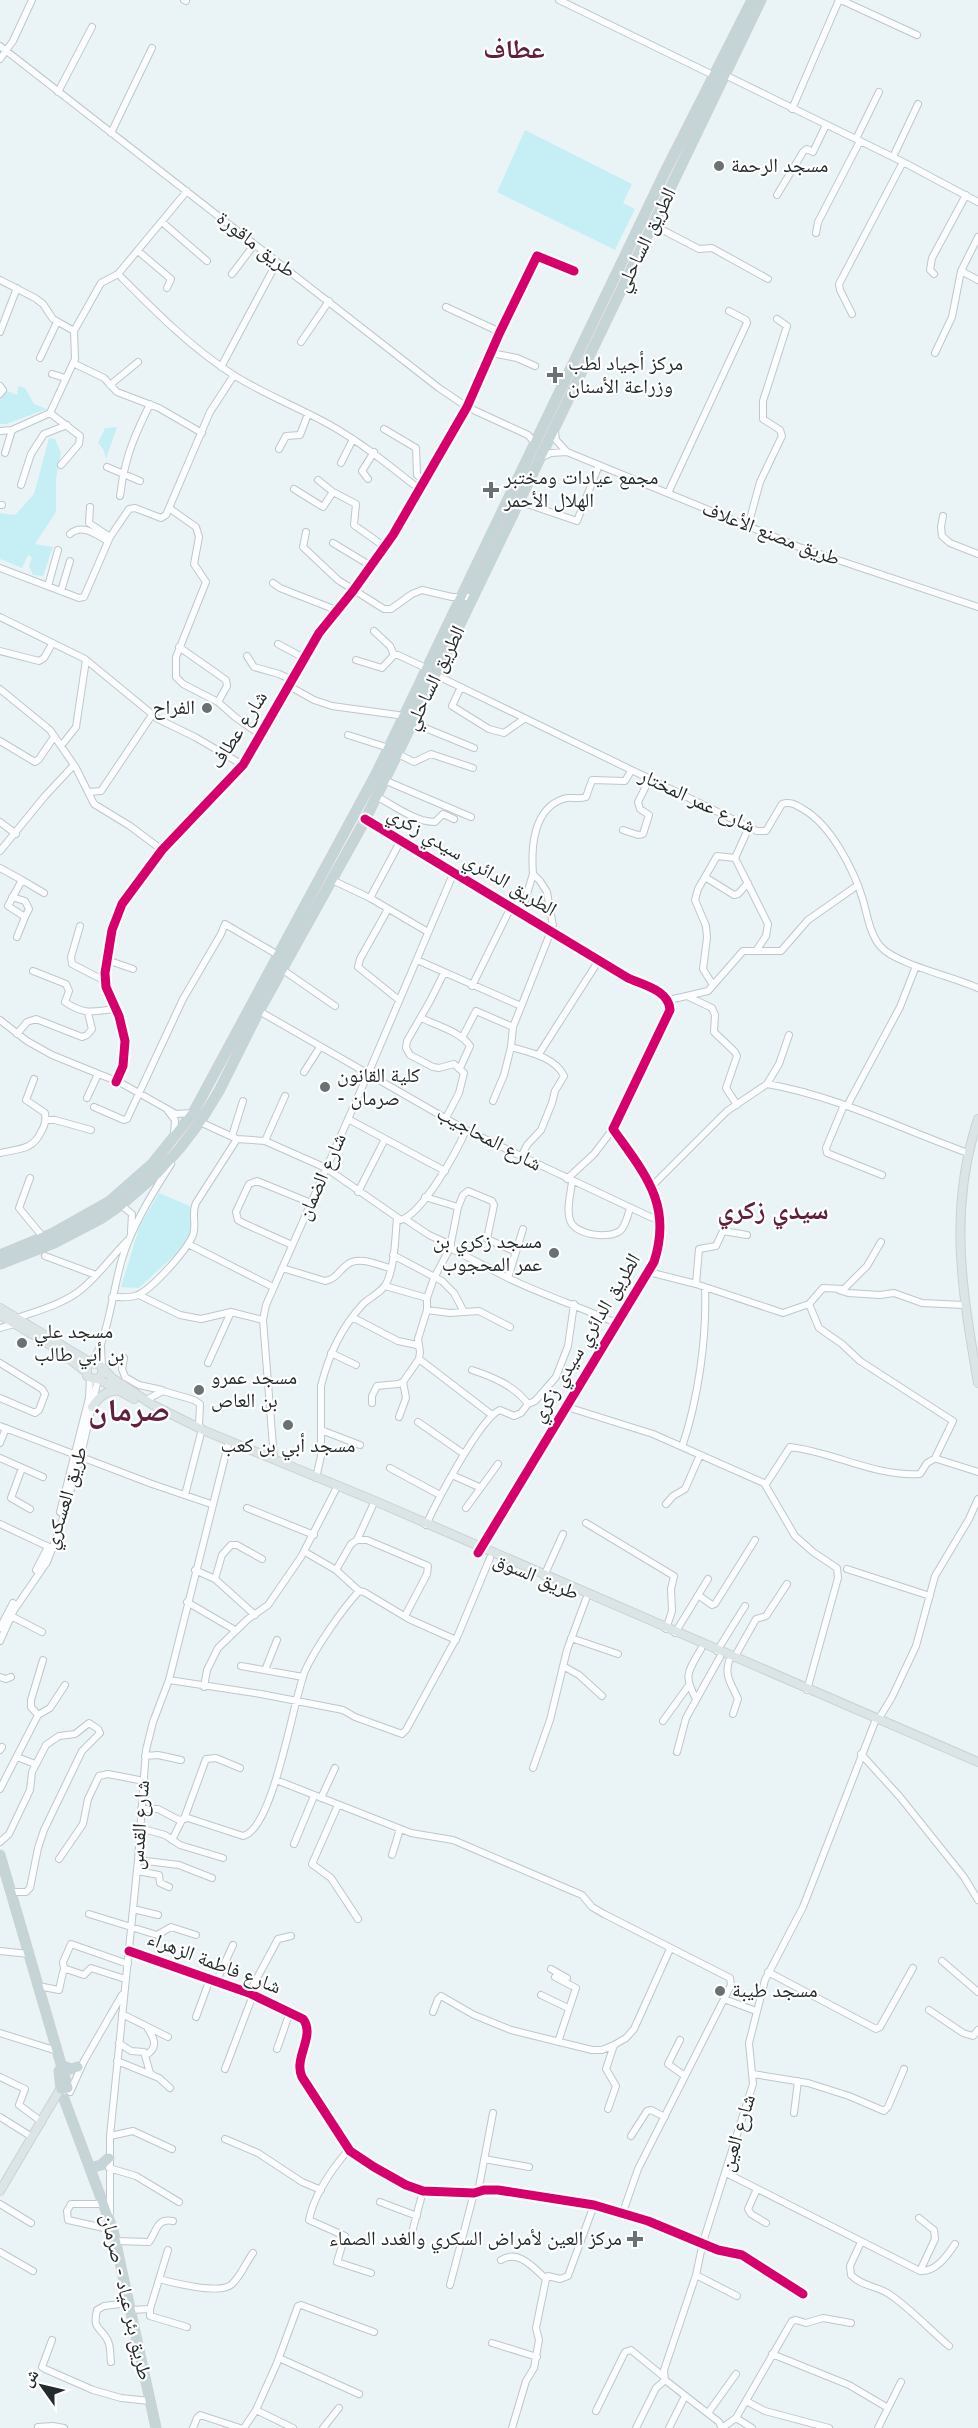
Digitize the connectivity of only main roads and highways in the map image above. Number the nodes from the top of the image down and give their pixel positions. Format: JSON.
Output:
{"nodes":[{"id":1,"x":752,"y":0,"type":"edge"},
{"id":2,"x":761,"y":0,"type":"edge"},
{"id":3,"x":720,"y":76,"type":"junction"},
{"id":4,"x":665,"y":172,"type":"junction"},
{"id":5,"x":677,"y":176,"type":"junction"},
{"id":6,"x":432,"y":672,"type":"junction"},
{"id":7,"x":394,"y":751,"type":"junction"},
{"id":8,"x":301,"y":915,"type":"junction"},
{"id":9,"x":311,"y":919,"type":"junction"},
{"id":10,"x":978,"y":1119,"type":"edge"},
{"id":11,"x":4,"y":1253,"type":"edge"},
{"id":12,"x":0,"y":1264,"type":"edge"},
{"id":13,"x":0,"y":1308,"type":"edge"},
{"id":14,"x":3,"y":1316,"type":"edge"},
{"id":15,"x":15,"y":1321,"type":"junction"},
{"id":16,"x":91,"y":1363,"type":"junction"},
{"id":17,"x":102,"y":1367,"type":"junction"},
{"id":18,"x":91,"y":1376,"type":"junction"},
{"id":19,"x":978,"y":1383,"type":"edge"},
{"id":20,"x":122,"y":1392,"type":"junction"},
{"id":21,"x":92,"y":1407,"type":"road end"},
{"id":22,"x":201,"y":1431,"type":"junction"},
{"id":23,"x":228,"y":1443,"type":"junction"},
{"id":24,"x":479,"y":1551,"type":"junction"},
{"id":25,"x":718,"y":1654,"type":"junction"},
{"id":26,"x":732,"y":1660,"type":"junction"},
{"id":27,"x":876,"y":1721,"type":"junction"},
{"id":28,"x":978,"y":1762,"type":"edge"},
{"id":29,"x":978,"y":1768,"type":"edge"},
{"id":30,"x":0,"y":1855,"type":"edge"},
{"id":31,"x":53,"y":2039,"type":"junction"},
{"id":32,"x":81,"y":2064,"type":"road end"},
{"id":33,"x":61,"y":2065,"type":"junction"},
{"id":34,"x":65,"y":2091,"type":"junction"},
{"id":35,"x":109,"y":2163,"type":"road end"},
{"id":36,"x":90,"y":2168,"type":"junction"},
{"id":37,"x":4,"y":2177,"type":"edge"},
{"id":38,"x":0,"y":2191,"type":"edge"},
{"id":39,"x":156,"y":2428,"type":"edge"}],
"edges":[{"from":1,"to":3,"type":"highway","name":"الطريق الساحلي"},
{"from":2,"to":3,"type":"highway","name":"الطريق الساحلي"},
{"from":3,"to":4,"type":"highway","name":"الطريق الساحلي"},
{"from":3,"to":5,"type":"highway","name":"الطريق الساحلي"},
{"from":4,"to":5,"type":"highway"},
{"from":4,"to":6,"type":"highway","name":"الطريق الساحلي"},
{"from":5,"to":6,"type":"highway","name":"الطريق الساحلي"},
{"from":6,"to":7,"type":"highway","name":"الطريق الساحلي"},
{"from":6,"to":7,"type":"highway","name":"الطريق الساحلي"},
{"from":7,"to":8,"type":"highway","name":"الطريق الساحلي"},
{"from":7,"to":9,"type":"highway","name":"الطريق الساحلي"},
{"from":8,"to":9,"type":"highway"},
{"from":8,"to":11,"type":"highway","name":"الطريق الساحلي"},
{"from":9,"to":12,"type":"highway","name":"الطريق الساحلي"},
{"from":10,"to":19,"type":"main road"},
{"from":13,"to":14,"type":"main road","name":"طريق السوق"},
{"from":14,"to":15,"type":"main road","name":"طريق السوق"},
{"from":15,"to":16,"type":"main road","name":"طريق السوق"},
{"from":15,"to":18,"type":"main road","name":"طريق السوق"},
{"from":16,"to":17,"type":"main road"},
{"from":16,"to":18,"type":"main road"},
{"from":17,"to":18,"type":"main road"},
{"from":17,"to":22,"type":"main road","name":"طريق السوق"},
{"from":18,"to":20,"type":"main road","name":"طريق السوق"},
{"from":20,"to":21,"type":"main road"},
{"from":20,"to":22,"type":"main road","name":"طريق السوق"},
{"from":22,"to":23,"type":"main road","name":"طريق السوق"},
{"from":23,"to":24,"type":"main road","name":"طريق السوق"},
{"from":23,"to":24,"type":"main road","name":"طريق السوق"},
{"from":24,"to":25,"type":"main road","name":"طريق السوق"},
{"from":24,"to":25,"type":"main road","name":"طريق السوق"},
{"from":25,"to":26,"type":"main road","name":"طريق السوق"},
{"from":26,"to":27,"type":"main road","name":"طريق السوق"},
{"from":26,"to":27,"type":"main road","name":"طريق السوق"},
{"from":27,"to":28,"type":"main road","name":"طريق السوق"},
{"from":27,"to":29,"type":"main road","name":"طريق السوق"},
{"from":30,"to":31,"type":"highway"},
{"from":31,"to":33,"type":"highway"},
{"from":31,"to":34,"type":"highway"},
{"from":32,"to":33,"type":"highway"},
{"from":33,"to":34,"type":"highway"},
{"from":34,"to":36,"type":"highway","name":"طريق بئر عياد - صرمان"},
{"from":34,"to":37,"type":"main road"},
{"from":35,"to":36,"type":"highway"},
{"from":36,"to":39,"type":"highway","name":"طريق بئر عياد - صرمان"},
{"from":37,"to":38,"type":"main road"}]}
